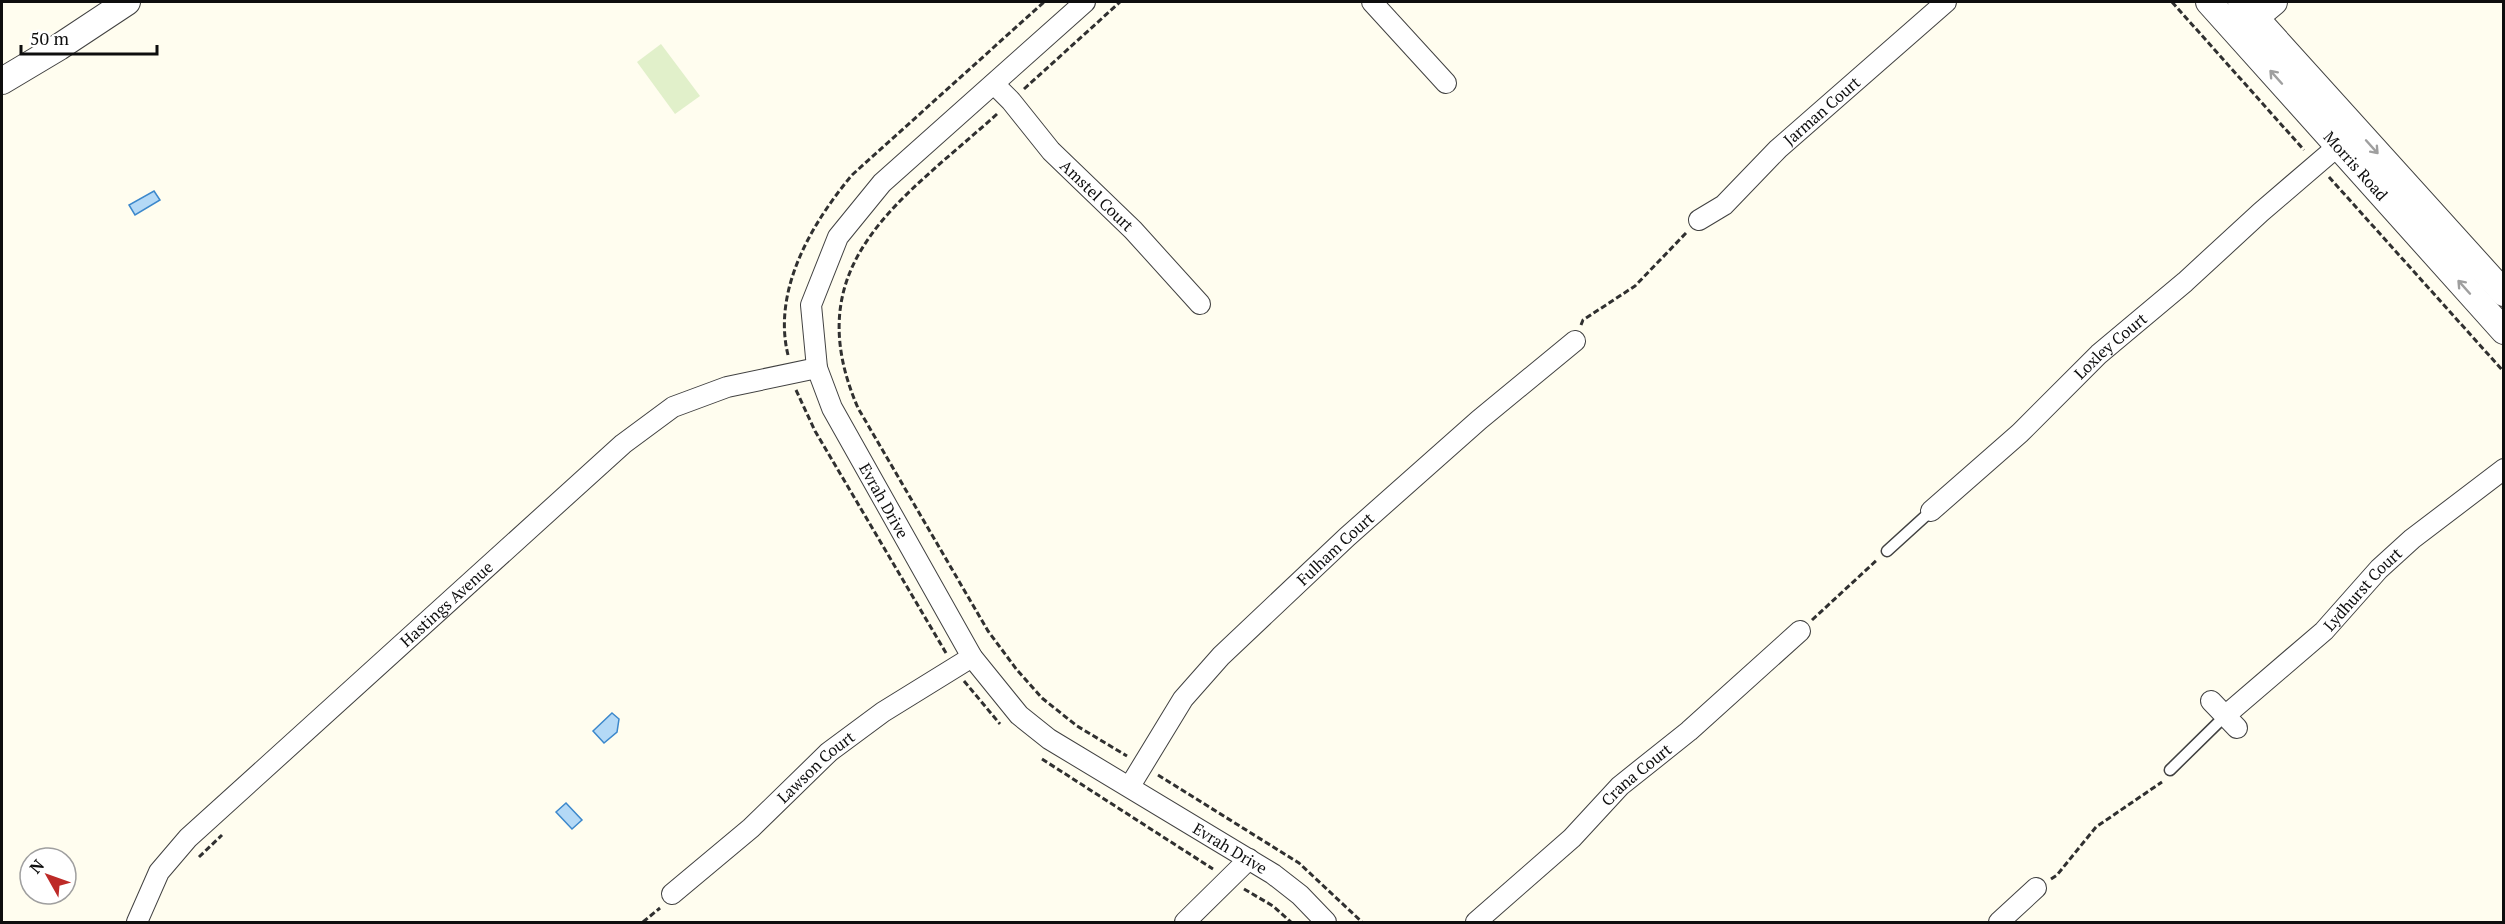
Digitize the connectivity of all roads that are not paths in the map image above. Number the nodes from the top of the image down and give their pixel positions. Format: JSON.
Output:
{"nodes":[{"id":1,"x":127,"y":2,"type":"edge"},
{"id":2,"x":1085,"y":2,"type":"edge"},
{"id":3,"x":1372,"y":2,"type":"edge"},
{"id":4,"x":1946,"y":2,"type":"edge"},
{"id":5,"x":2209,"y":2,"type":"edge"},
{"id":6,"x":2252,"y":13,"type":"edge"},
{"id":7,"x":2,"y":81,"type":"edge"},
{"id":8,"x":1446,"y":83,"type":"dead end"},
{"id":9,"x":994,"y":84,"type":"junction"},
{"id":10,"x":2318,"y":106,"type":"junction"},
{"id":11,"x":2338,"y":146,"type":"junction"},
{"id":12,"x":1699,"y":220,"type":"road end"},
{"id":13,"x":2504,"y":293,"type":"edge"},
{"id":14,"x":1200,"y":304,"type":"dead end"},
{"id":15,"x":2504,"y":331,"type":"edge"},
{"id":16,"x":1575,"y":341,"type":"road end"},
{"id":17,"x":817,"y":368,"type":"junction"},
{"id":18,"x":2504,"y":469,"type":"edge"},
{"id":19,"x":1931,"y":511,"type":"joint"},
{"id":20,"x":1887,"y":551,"type":"road end"},
{"id":21,"x":1800,"y":632,"type":"road end"},
{"id":22,"x":972,"y":657,"type":"junction"},
{"id":23,"x":2211,"y":701,"type":"dead end"},
{"id":24,"x":2231,"y":721,"type":"junction"},
{"id":25,"x":2170,"y":770,"type":"road end"},
{"id":26,"x":1130,"y":786,"type":"junction"},
{"id":27,"x":1249,"y":859,"type":"junction"},
{"id":28,"x":2036,"y":888,"type":"road end"},
{"id":29,"x":672,"y":894,"type":"road end"},
{"id":30,"x":137,"y":922,"type":"edge"},
{"id":31,"x":1185,"y":922,"type":"edge"},
{"id":32,"x":1326,"y":922,"type":"edge"},
{"id":33,"x":1476,"y":922,"type":"edge"},
{"id":34,"x":2000,"y":922,"type":"edge"}],
"edges":[{"from":1,"to":7,"type":"street"},
{"from":2,"to":9,"type":"street","name":"Evrah Drive"},
{"from":3,"to":8,"type":"street"},
{"from":4,"to":12,"type":"street","name":"Jarman Court"},
{"from":5,"to":6,"type":"street","name":"Morris Road"},
{"from":6,"to":10,"type":"street","name":"Morris Road"},
{"from":9,"to":14,"type":"street","name":"Amstel Court"},
{"from":9,"to":17,"type":"street","name":"Evrah Drive"},
{"from":10,"to":11,"type":"street","name":"Morris Road"},
{"from":10,"to":13,"type":"street","name":"Morris Road","one_way":true},
{"from":15,"to":11,"type":"street","name":"Morris Road","one_way":true},
{"from":11,"to":19,"type":"street","name":"Loxley Court"},
{"from":16,"to":26,"type":"street","name":"Fulham Court"},
{"from":17,"to":22,"type":"street","name":"Evrah Drive"},
{"from":17,"to":30,"type":"street","name":"Hastings Avenue"},
{"from":18,"to":24,"type":"street","name":"Lydhurst Court"},
{"from":19,"to":20,"type":"lane","name":"Loxley Court"},
{"from":21,"to":33,"type":"street","name":"Crana Court"},
{"from":22,"to":26,"type":"street","name":"Evrah Drive"},
{"from":22,"to":29,"type":"street","name":"Lawson Court"},
{"from":23,"to":24,"type":"street"},
{"from":24,"to":25,"type":"lane","name":"Lydhurst Court"},
{"from":26,"to":27,"type":"street","name":"Evrah Drive"},
{"from":27,"to":31,"type":"street"},
{"from":27,"to":32,"type":"street","name":"Evrah Drive"},
{"from":28,"to":34,"type":"street"}]}
